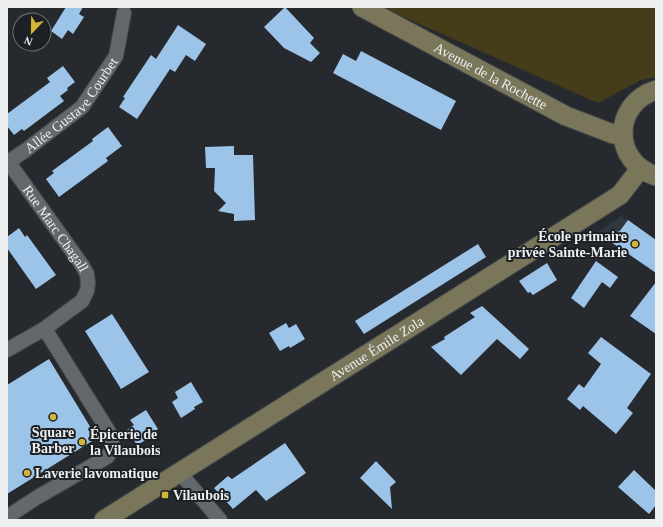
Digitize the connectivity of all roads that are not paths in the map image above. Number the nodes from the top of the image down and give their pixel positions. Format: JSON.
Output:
{"nodes":[{"id":1,"x":362,"y":7,"type":"edge"},
{"id":2,"x":124,"y":14,"type":"dead end"},
{"id":3,"x":656,"y":90,"type":"edge"},
{"id":4,"x":623,"y":133,"type":"junction"},
{"id":5,"x":8,"y":161,"type":"edge"},
{"id":6,"x":648,"y":172,"type":"edge"},
{"id":7,"x":44,"y":328,"type":"junction"},
{"id":8,"x":7,"y":350,"type":"edge"},
{"id":9,"x":180,"y":473,"type":"junction"},
{"id":10,"x":7,"y":517,"type":"edge"},
{"id":11,"x":104,"y":520,"type":"edge"},
{"id":12,"x":220,"y":520,"type":"edge"}],
"edges":[{"from":1,"to":4,"type":"main road","name":"Avenue de la Rochette"},
{"from":2,"to":5,"type":"street","name":"Allée Gustave Courbet"},
{"from":3,"to":4,"type":"main road"},
{"from":4,"to":6,"type":"main road"},
{"from":5,"to":7,"type":"street","name":"Rue Marc Chagall"},
{"from":6,"to":9,"type":"main road","name":"Avenue Émile Zola"},
{"from":7,"to":8,"type":"street","name":"Rue Marc Chagall"},
{"from":7,"to":10,"type":"street"},
{"from":9,"to":11,"type":"main road","name":"Avenue Émile Zola"},
{"from":9,"to":12,"type":"street"}]}
